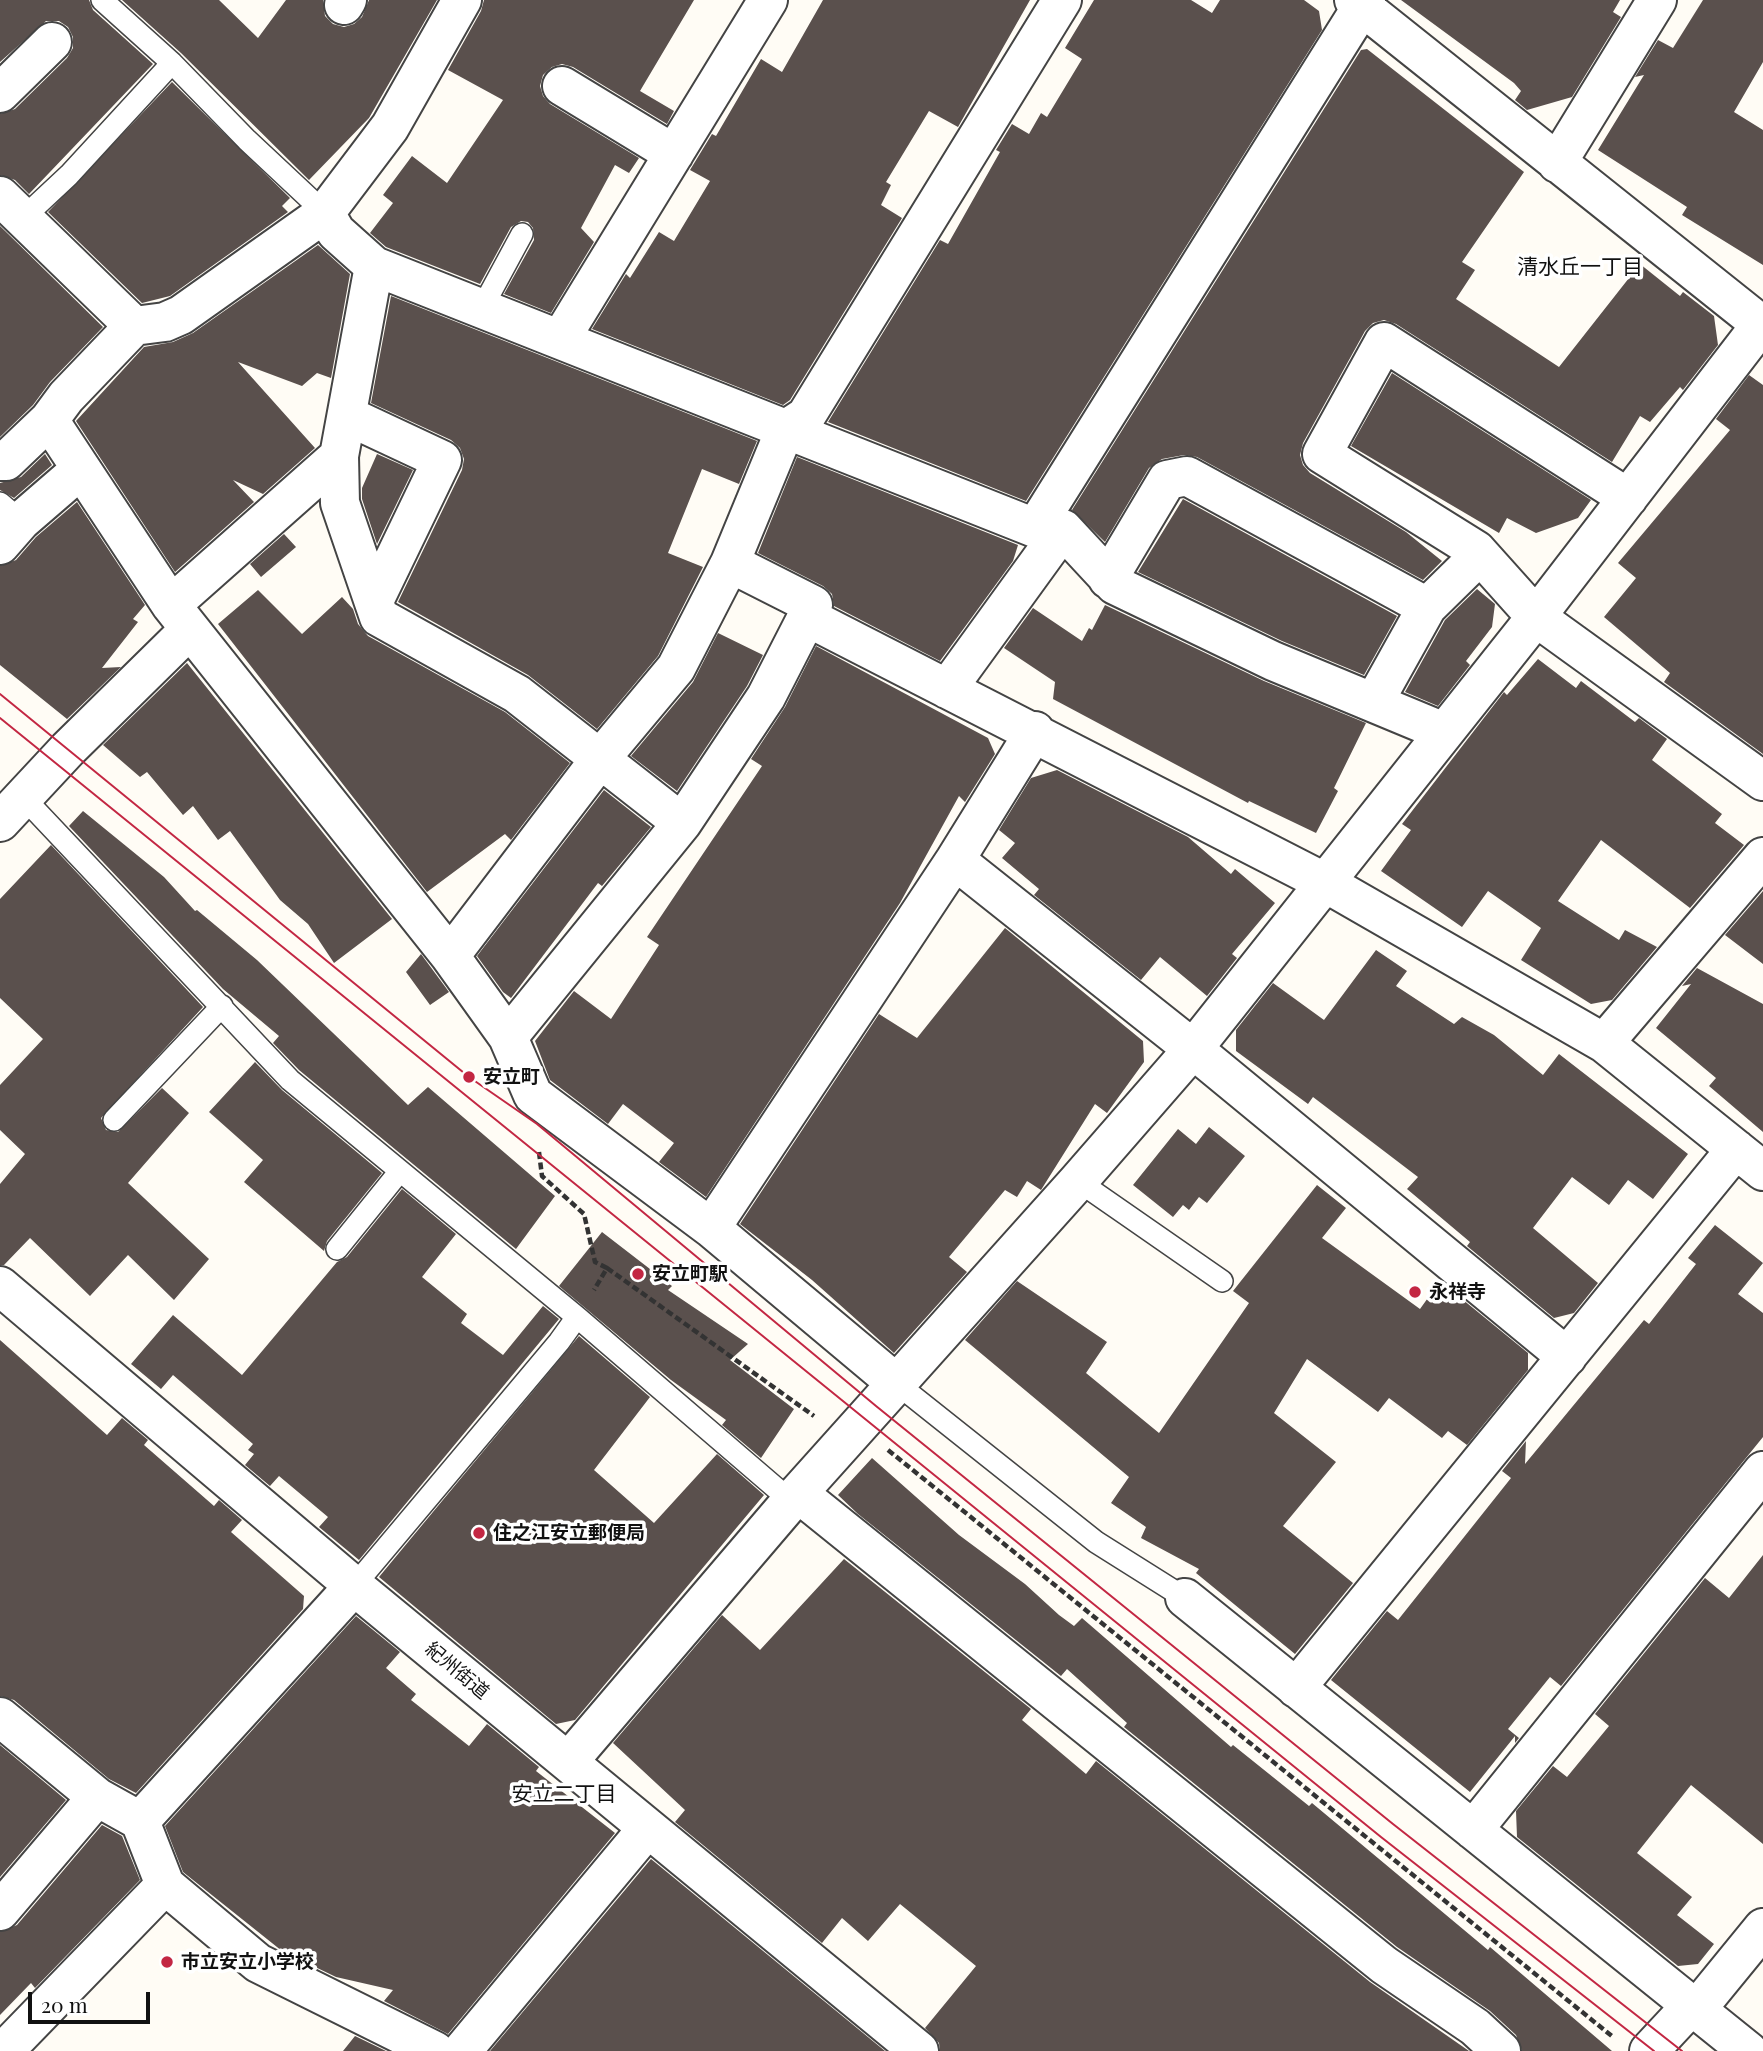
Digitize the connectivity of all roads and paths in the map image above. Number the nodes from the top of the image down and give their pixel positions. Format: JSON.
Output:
{"nodes":[{"id":1,"x":102,"y":0,"type":"edge"},
{"id":2,"x":461,"y":0,"type":"edge"},
{"id":3,"x":768,"y":0,"type":"edge"},
{"id":4,"x":1062,"y":0,"type":"edge"},
{"id":5,"x":1657,"y":0,"type":"edge"},
{"id":6,"x":1361,"y":2,"type":"edge"},
{"id":7,"x":52,"y":42,"type":"dead end"},
{"id":8,"x":172,"y":63,"type":"junction"},
{"id":9,"x":562,"y":86,"type":"dead end"},
{"id":10,"x":0,"y":93,"type":"edge"},
{"id":11,"x":674,"y":154,"type":"junction"},
{"id":12,"x":1557,"y":163,"type":"junction"},
{"id":13,"x":11,"y":207,"type":"edge"},
{"id":14,"x":325,"y":213,"type":"junction"},
{"id":15,"x":522,"y":234,"type":"dead end"},
{"id":16,"x":374,"y":266,"type":"junction"},
{"id":17,"x":482,"y":308,"type":"junction"},
{"id":18,"x":1762,"y":324,"type":"edge"},
{"id":19,"x":134,"y":326,"type":"junction"},
{"id":20,"x":561,"y":338,"type":"junction"},
{"id":21,"x":348,"y":416,"type":"junction"},
{"id":22,"x":50,"y":420,"type":"junction"},
{"id":23,"x":785,"y":430,"type":"junction"},
{"id":24,"x":339,"y":456,"type":"junction"},
{"id":25,"x":0,"y":461,"type":"edge"},
{"id":26,"x":80,"y":470,"type":"junction"},
{"id":27,"x":1628,"y":498,"type":"junction"},
{"id":28,"x":7,"y":523,"type":"edge"},
{"id":29,"x":1044,"y":533,"type":"junction"},
{"id":30,"x":1480,"y":555,"type":"junction"},
{"id":31,"x":730,"y":563,"type":"junction"},
{"id":32,"x":1108,"y":579,"type":"junction"},
{"id":33,"x":374,"y":601,"type":"junction"},
{"id":34,"x":1427,"y":607,"type":"junction"},
{"id":35,"x":180,"y":617,"type":"junction"},
{"id":36,"x":807,"y":617,"type":"junction"},
{"id":37,"x":1536,"y":617,"type":"junction"},
{"id":38,"x":947,"y":689,"type":"junction"},
{"id":39,"x":1374,"y":702,"type":"junction"},
{"id":40,"x":1035,"y":731,"type":"junction"},
{"id":41,"x":1444,"y":732,"type":"junction"},
{"id":42,"x":600,"y":759,"type":"junction"},
{"id":43,"x":1763,"y":782,"type":"edge"},
{"id":44,"x":6,"y":816,"type":"edge"},
{"id":45,"x":682,"y":823,"type":"junction"},
{"id":46,"x":1763,"y":857,"type":"edge"},
{"id":47,"x":955,"y":860,"type":"junction"},
{"id":48,"x":1324,"y":882,"type":"junction"},
{"id":49,"x":450,"y":956,"type":"junction"},
{"id":50,"x":222,"y":1006,"type":"junction"},
{"id":51,"x":508,"y":1037,"type":"junction"},
{"id":52,"x":1604,"y":1043,"type":"junction"},
{"id":53,"x":1193,"y":1049,"type":"junction"},
{"id":54,"x":533,"y":1095,"type":"junction"},
{"id":55,"x":114,"y":1120,"type":"dead end"},
{"id":56,"x":1750,"y":1160,"type":"edge"},
{"id":57,"x":400,"y":1171,"type":"junction"},
{"id":58,"x":1078,"y":1181,"type":"junction"},
{"id":59,"x":711,"y":1228,"type":"junction"},
{"id":60,"x":337,"y":1249,"type":"dead end"},
{"id":61,"x":604,"y":1265,"type":"junction"},
{"id":62,"x":1222,"y":1281,"type":"dead end"},
{"id":63,"x":0,"y":1286,"type":"edge"},
{"id":64,"x":577,"y":1317,"type":"junction"},
{"id":65,"x":1567,"y":1357,"type":"junction"},
{"id":66,"x":896,"y":1383,"type":"junction"},
{"id":67,"x":852,"y":1432,"type":"junction"},
{"id":68,"x":1763,"y":1471,"type":"edge"},
{"id":69,"x":795,"y":1497,"type":"junction"},
{"id":70,"x":354,"y":1586,"type":"junction"},
{"id":71,"x":1185,"y":1598,"type":"joint"},
{"id":72,"x":1296,"y":1688,"type":"junction"},
{"id":73,"x":0,"y":1717,"type":"edge"},
{"id":74,"x":568,"y":1762,"type":"junction"},
{"id":75,"x":97,"y":1797,"type":"junction"},
{"id":76,"x":140,"y":1821,"type":"junction"},
{"id":77,"x":647,"y":1829,"type":"junction"},
{"id":78,"x":1473,"y":1830,"type":"junction"},
{"id":79,"x":165,"y":1885,"type":"junction"},
{"id":80,"x":0,"y":1911,"type":"edge"},
{"id":81,"x":1763,"y":1928,"type":"edge"},
{"id":82,"x":1693,"y":2008,"type":"junction"},
{"id":83,"x":1634,"y":2047,"type":"edge"},
{"id":84,"x":4,"y":2051,"type":"edge"},
{"id":85,"x":435,"y":2051,"type":"edge"},
{"id":86,"x":462,"y":2051,"type":"edge"},
{"id":87,"x":919,"y":2051,"type":"edge"},
{"id":88,"x":1501,"y":2051,"type":"edge"},
{"id":89,"x":1748,"y":2051,"type":"edge"}],
"edges":[{"from":1,"to":8,"type":"lane"},
{"from":2,"to":14,"type":"street"},
{"from":3,"to":11,"type":"street"},
{"from":4,"to":23,"type":"street"},
{"from":5,"to":12,"type":"street"},
{"from":6,"to":12,"type":"street"},
{"from":6,"to":29,"type":"street"},
{"from":7,"to":10,"type":"street"},
{"from":8,"to":13,"type":"lane"},
{"from":8,"to":14,"type":"lane"},
{"from":9,"to":11,"type":"street"},
{"from":11,"to":20,"type":"street"},
{"from":12,"to":18,"type":"street"},
{"from":13,"to":19,"type":"street"},
{"from":14,"to":16,"type":"street"},
{"from":14,"to":19,"type":"street"},
{"from":15,"to":17,"type":"lane"},
{"from":16,"to":17,"type":"street"},
{"from":16,"to":21,"type":"street"},
{"from":17,"to":20,"type":"street"},
{"from":18,"to":27,"type":"street"},
{"from":19,"to":22,"type":"street"},
{"from":20,"to":23,"type":"street"},
{"from":21,"to":24,"type":"street"},
{"from":21,"to":33,"type":"street"},
{"from":22,"to":25,"type":"street"},
{"from":22,"to":26,"type":"street"},
{"from":23,"to":29,"type":"street"},
{"from":23,"to":31,"type":"street"},
{"from":24,"to":33,"type":"street"},
{"from":24,"to":35,"type":"street"},
{"from":26,"to":28,"type":"street"},
{"from":26,"to":35,"type":"street"},
{"from":27,"to":30,"type":"street"},
{"from":27,"to":37,"type":"street"},
{"from":29,"to":32,"type":"street"},
{"from":29,"to":38,"type":"street"},
{"from":30,"to":34,"type":"street"},
{"from":30,"to":37,"type":"street"},
{"from":31,"to":36,"type":"street"},
{"from":31,"to":42,"type":"street"},
{"from":32,"to":34,"type":"street"},
{"from":32,"to":39,"type":"street"},
{"from":33,"to":42,"type":"street"},
{"from":34,"to":39,"type":"street"},
{"from":35,"to":44,"type":"street"},
{"from":35,"to":49,"type":"street"},
{"from":36,"to":38,"type":"street"},
{"from":36,"to":45,"type":"street"},
{"from":37,"to":41,"type":"street"},
{"from":37,"to":43,"type":"street"},
{"from":38,"to":40,"type":"street"},
{"from":39,"to":41,"type":"street"},
{"from":40,"to":47,"type":"street"},
{"from":40,"to":48,"type":"street"},
{"from":41,"to":48,"type":"street"},
{"from":42,"to":45,"type":"street"},
{"from":42,"to":49,"type":"street"},
{"from":44,"to":50,"type":"lane"},
{"from":45,"to":51,"type":"street"},
{"from":46,"to":52,"type":"street"},
{"from":47,"to":53,"type":"street"},
{"from":47,"to":59,"type":"street"},
{"from":48,"to":52,"type":"street"},
{"from":48,"to":53,"type":"street"},
{"from":49,"to":51,"type":"street"},
{"from":50,"to":55,"type":"lane"},
{"from":50,"to":57,"type":"lane"},
{"from":51,"to":54,"type":"street"},
{"from":52,"to":56,"type":"street"},
{"from":53,"to":58,"type":"street"},
{"from":53,"to":65,"type":"street"},
{"from":54,"to":59,"type":"street"},
{"from":54,"to":61,"type":"path"},
{"from":56,"to":65,"type":"street"},
{"from":57,"to":60,"type":"lane"},
{"from":57,"to":64,"type":"lane"},
{"from":58,"to":62,"type":"lane"},
{"from":58,"to":66,"type":"street"},
{"from":59,"to":66,"type":"street"},
{"from":61,"to":64,"type":"path"},
{"from":61,"to":67,"type":"path"},
{"from":63,"to":70,"type":"street","name":"紀州街道"},
{"from":64,"to":69,"type":"lane"},
{"from":64,"to":70,"type":"lane"},
{"from":65,"to":72,"type":"street"},
{"from":66,"to":67,"type":"street"},
{"from":66,"to":71,"type":"lane"},
{"from":67,"to":69,"type":"street"},
{"from":67,"to":83,"type":"path"},
{"from":68,"to":78,"type":"street"},
{"from":69,"to":74,"type":"street"},
{"from":69,"to":88,"type":"street"},
{"from":70,"to":74,"type":"street","name":"紀州街道"},
{"from":70,"to":76,"type":"street"},
{"from":71,"to":72,"type":"street"},
{"from":72,"to":78,"type":"street"},
{"from":73,"to":75,"type":"street"},
{"from":74,"to":77,"type":"street","name":"紀州街道"},
{"from":75,"to":76,"type":"street"},
{"from":75,"to":80,"type":"street"},
{"from":76,"to":79,"type":"street"},
{"from":77,"to":86,"type":"street"},
{"from":77,"to":87,"type":"street","name":"紀州街道"},
{"from":78,"to":82,"type":"street"},
{"from":79,"to":84,"type":"street"},
{"from":79,"to":85,"type":"street"},
{"from":81,"to":82,"type":"street"},
{"from":82,"to":83,"type":"street"},
{"from":82,"to":89,"type":"street"}]}
